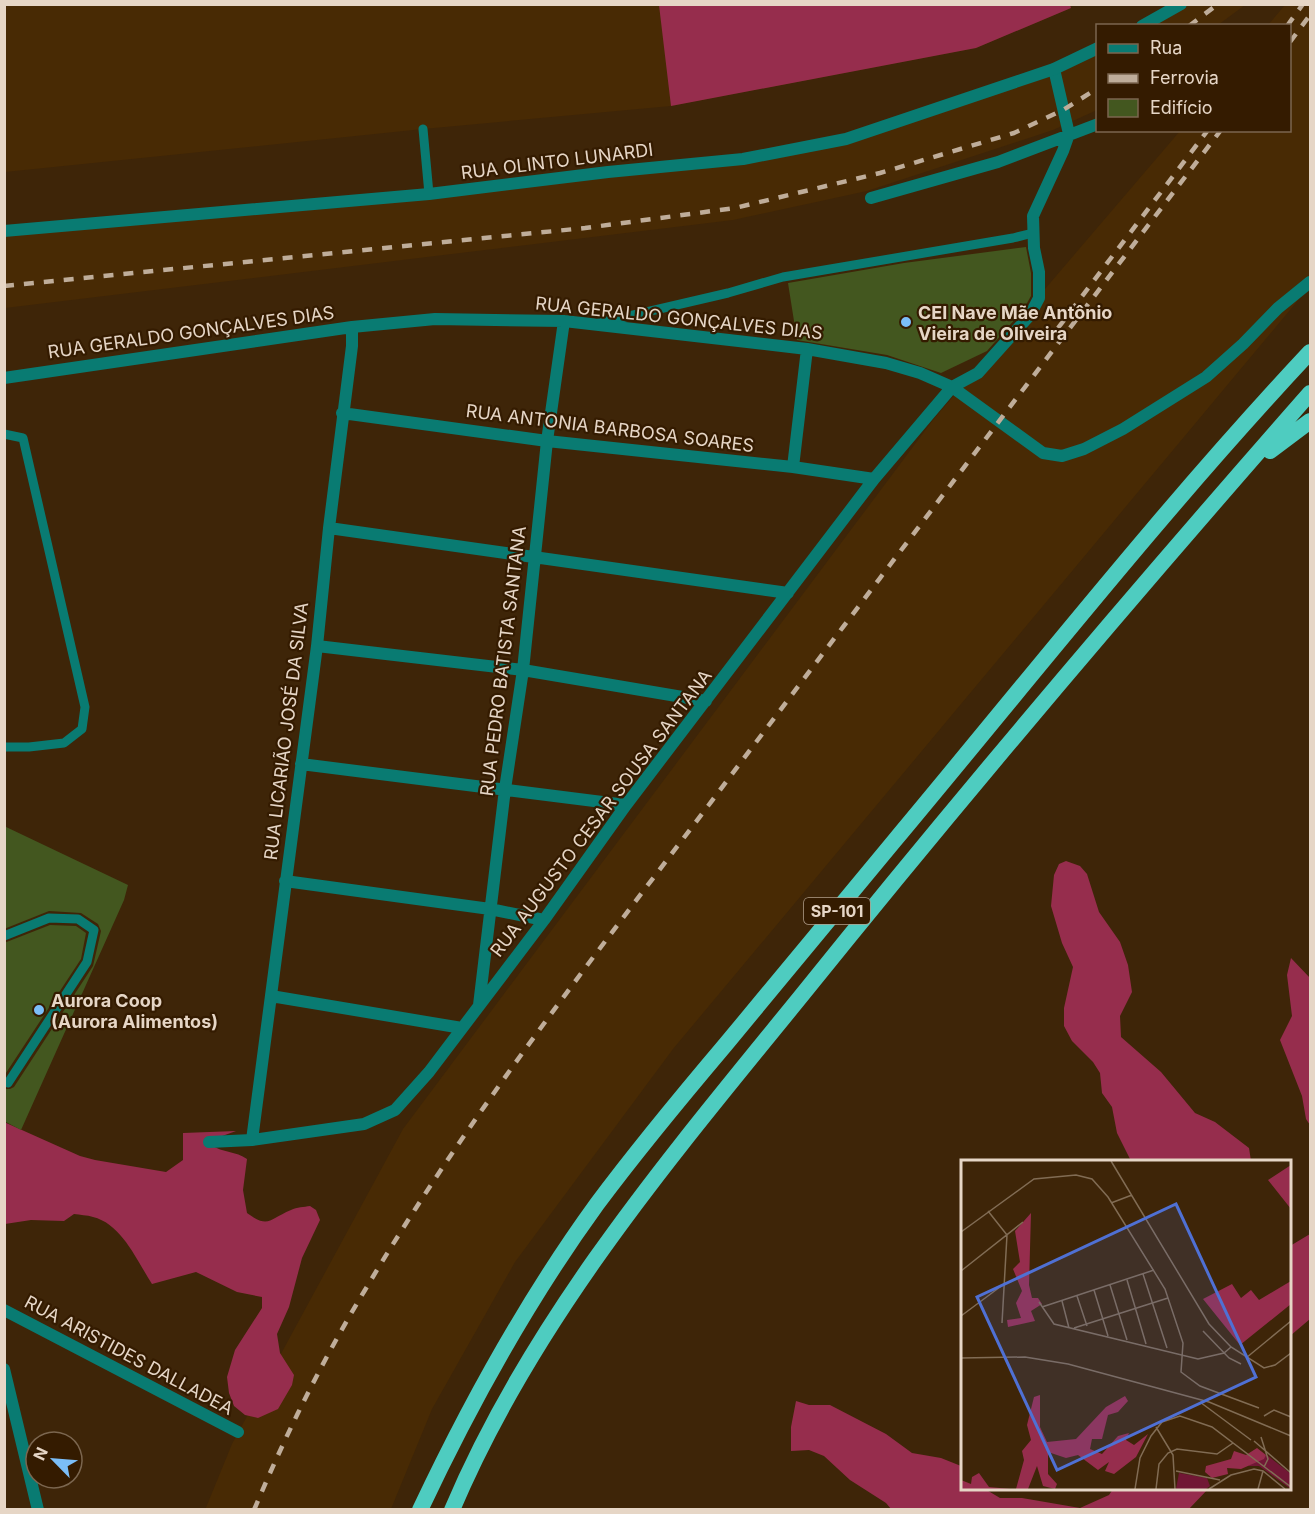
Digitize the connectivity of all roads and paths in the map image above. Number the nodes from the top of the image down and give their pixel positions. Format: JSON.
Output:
{"nodes":[{"id":1,"x":1181,"y":4,"type":"edge"},
{"id":2,"x":1167,"y":9,"type":"edge"},
{"id":3,"x":1146,"y":24,"type":"edge"},
{"id":4,"x":1096,"y":49,"type":"edge"},
{"id":5,"x":1054,"y":69,"type":"junction"},
{"id":6,"x":1096,"y":125,"type":"edge"},
{"id":7,"x":423,"y":129,"type":"dead end"},
{"id":8,"x":1069,"y":134,"type":"junction"},
{"id":9,"x":429,"y":194,"type":"junction"},
{"id":10,"x":870,"y":198,"type":"dead end"},
{"id":11,"x":4,"y":231,"type":"edge"},
{"id":12,"x":1034,"y":233,"type":"junction"},
{"id":13,"x":1311,"y":282,"type":"edge"},
{"id":14,"x":564,"y":321,"type":"junction"},
{"id":15,"x":594,"y":324,"type":"junction"},
{"id":16,"x":352,"y":327,"type":"junction"},
{"id":17,"x":807,"y":349,"type":"junction"},
{"id":18,"x":1311,"y":352,"type":"edge"},
{"id":19,"x":4,"y":378,"type":"edge"},
{"id":20,"x":952,"y":387,"type":"junction"},
{"id":21,"x":1311,"y":393,"type":"edge"},
{"id":22,"x":342,"y":413,"type":"junction"},
{"id":23,"x":1311,"y":421,"type":"edge"},
{"id":24,"x":4,"y":434,"type":"edge"},
{"id":25,"x":547,"y":441,"type":"junction"},
{"id":26,"x":793,"y":467,"type":"junction"},
{"id":27,"x":1238,"y":475,"type":"junction"},
{"id":28,"x":874,"y":479,"type":"junction"},
{"id":29,"x":329,"y":528,"type":"junction"},
{"id":30,"x":536,"y":556,"type":"junction"},
{"id":31,"x":788,"y":593,"type":"junction"},
{"id":32,"x":317,"y":646,"type":"junction"},
{"id":33,"x":523,"y":670,"type":"junction"},
{"id":34,"x":706,"y":701,"type":"junction"},
{"id":35,"x":4,"y":747,"type":"edge"},
{"id":36,"x":301,"y":764,"type":"junction"},
{"id":37,"x":505,"y":789,"type":"junction"},
{"id":38,"x":626,"y":805,"type":"junction"},
{"id":39,"x":285,"y":881,"type":"junction"},
{"id":40,"x":490,"y":909,"type":"junction"},
{"id":41,"x":544,"y":920,"type":"junction"},
{"id":42,"x":4,"y":936,"type":"edge"},
{"id":43,"x":271,"y":996,"type":"junction"},
{"id":44,"x":479,"y":1006,"type":"junction"},
{"id":45,"x":462,"y":1028,"type":"junction"},
{"id":46,"x":8,"y":1083,"type":"dead end"},
{"id":47,"x":252,"y":1140,"type":"junction"},
{"id":48,"x":209,"y":1142,"type":"dead end"},
{"id":49,"x":4,"y":1310,"type":"edge"},
{"id":50,"x":4,"y":1369,"type":"edge"},
{"id":51,"x":238,"y":1432,"type":"dead end"},
{"id":52,"x":38,"y":1509,"type":"edge"},
{"id":53,"x":420,"y":1509,"type":"edge"},
{"id":54,"x":452,"y":1509,"type":"edge"}],
"edges":[{"from":1,"to":2,"type":"street"},
{"from":2,"to":3,"type":"street"},
{"from":4,"to":5,"type":"street","name":"RUA OLINTO LUNARDI"},
{"from":5,"to":8,"type":"street"},
{"from":5,"to":9,"type":"street","name":"RUA OLINTO LUNARDI"},
{"from":6,"to":8,"type":"street"},
{"from":7,"to":9,"type":"lane"},
{"from":8,"to":10,"type":"street"},
{"from":8,"to":12,"type":"street"},
{"from":9,"to":11,"type":"street","name":"RUA OLINTO LUNARDI"},
{"from":12,"to":15,"type":"lane"},
{"from":12,"to":20,"type":"street"},
{"from":13,"to":20,"type":"street","name":"RUA GERALDO GONÇALVES DIAS"},
{"from":14,"to":15,"type":"street","name":"RUA GERALDO GONÇALVES DIAS"},
{"from":14,"to":16,"type":"street","name":"RUA GERALDO GONÇALVES DIAS"},
{"from":14,"to":25,"type":"street","name":"RUA PEDRO BATISTA SANTANA"},
{"from":15,"to":17,"type":"street","name":"RUA GERALDO GONÇALVES DIAS"},
{"from":16,"to":19,"type":"street","name":"RUA GERALDO GONÇALVES DIAS"},
{"from":16,"to":22,"type":"street","name":"RUA LICARIÃO JOSÉ DA SILVA"},
{"from":17,"to":20,"type":"street","name":"RUA GERALDO GONÇALVES DIAS"},
{"from":17,"to":26,"type":"street"},
{"from":18,"to":53,"type":"highway","number":"SP-101"},
{"from":20,"to":28,"type":"street","name":"RUA AUGUSTO CESAR SOUSA SANTANA"},
{"from":21,"to":27,"type":"highway","number":"SP-101"},
{"from":22,"to":25,"type":"street","name":"RUA ANTONIA BARBOSA SOARES"},
{"from":22,"to":29,"type":"street","name":"RUA LICARIÃO JOSÉ DA SILVA"},
{"from":23,"to":27,"type":"highway"},
{"from":24,"to":35,"type":"lane"},
{"from":25,"to":26,"type":"street","name":"RUA ANTONIA BARBOSA SOARES"},
{"from":25,"to":30,"type":"street","name":"RUA PEDRO BATISTA SANTANA"},
{"from":26,"to":28,"type":"street","name":"RUA ANTONIA BARBOSA SOARES"},
{"from":27,"to":54,"type":"highway","number":"SP-101"},
{"from":28,"to":31,"type":"street","name":"RUA AUGUSTO CESAR SOUSA SANTANA"},
{"from":29,"to":30,"type":"street"},
{"from":29,"to":32,"type":"street","name":"RUA LICARIÃO JOSÉ DA SILVA"},
{"from":30,"to":31,"type":"street"},
{"from":30,"to":33,"type":"street","name":"RUA PEDRO BATISTA SANTANA"},
{"from":31,"to":34,"type":"street","name":"RUA AUGUSTO CESAR SOUSA SANTANA"},
{"from":32,"to":33,"type":"street"},
{"from":32,"to":36,"type":"street","name":"RUA LICARIÃO JOSÉ DA SILVA"},
{"from":33,"to":34,"type":"street"},
{"from":33,"to":37,"type":"street","name":"RUA PEDRO BATISTA SANTANA"},
{"from":34,"to":38,"type":"street","name":"RUA AUGUSTO CESAR SOUSA SANTANA"},
{"from":36,"to":37,"type":"street"},
{"from":36,"to":39,"type":"street","name":"RUA LICARIÃO JOSÉ DA SILVA"},
{"from":37,"to":38,"type":"street"},
{"from":37,"to":40,"type":"street","name":"RUA PEDRO BATISTA SANTANA"},
{"from":38,"to":41,"type":"street","name":"RUA AUGUSTO CESAR SOUSA SANTANA"},
{"from":39,"to":40,"type":"street"},
{"from":39,"to":43,"type":"street","name":"RUA LICARIÃO JOSÉ DA SILVA"},
{"from":40,"to":41,"type":"street"},
{"from":40,"to":44,"type":"street","name":"RUA PEDRO BATISTA SANTANA"},
{"from":41,"to":44,"type":"street","name":"RUA AUGUSTO CESAR SOUSA SANTANA"},
{"from":42,"to":46,"type":"lane"},
{"from":43,"to":45,"type":"street"},
{"from":43,"to":47,"type":"street","name":"RUA LICARIÃO JOSÉ DA SILVA"},
{"from":44,"to":45,"type":"street","name":"RUA AUGUSTO CESAR SOUSA SANTANA"},
{"from":45,"to":47,"type":"street","name":"RUA AUGUSTO CESAR SOUSA SANTANA"},
{"from":47,"to":48,"type":"street","name":"RUA AUGUSTO CESAR SOUSA SANTANA"},
{"from":49,"to":51,"type":"street","name":"RUA ARISTIDES DALLADEA"},
{"from":50,"to":52,"type":"street"}]}
